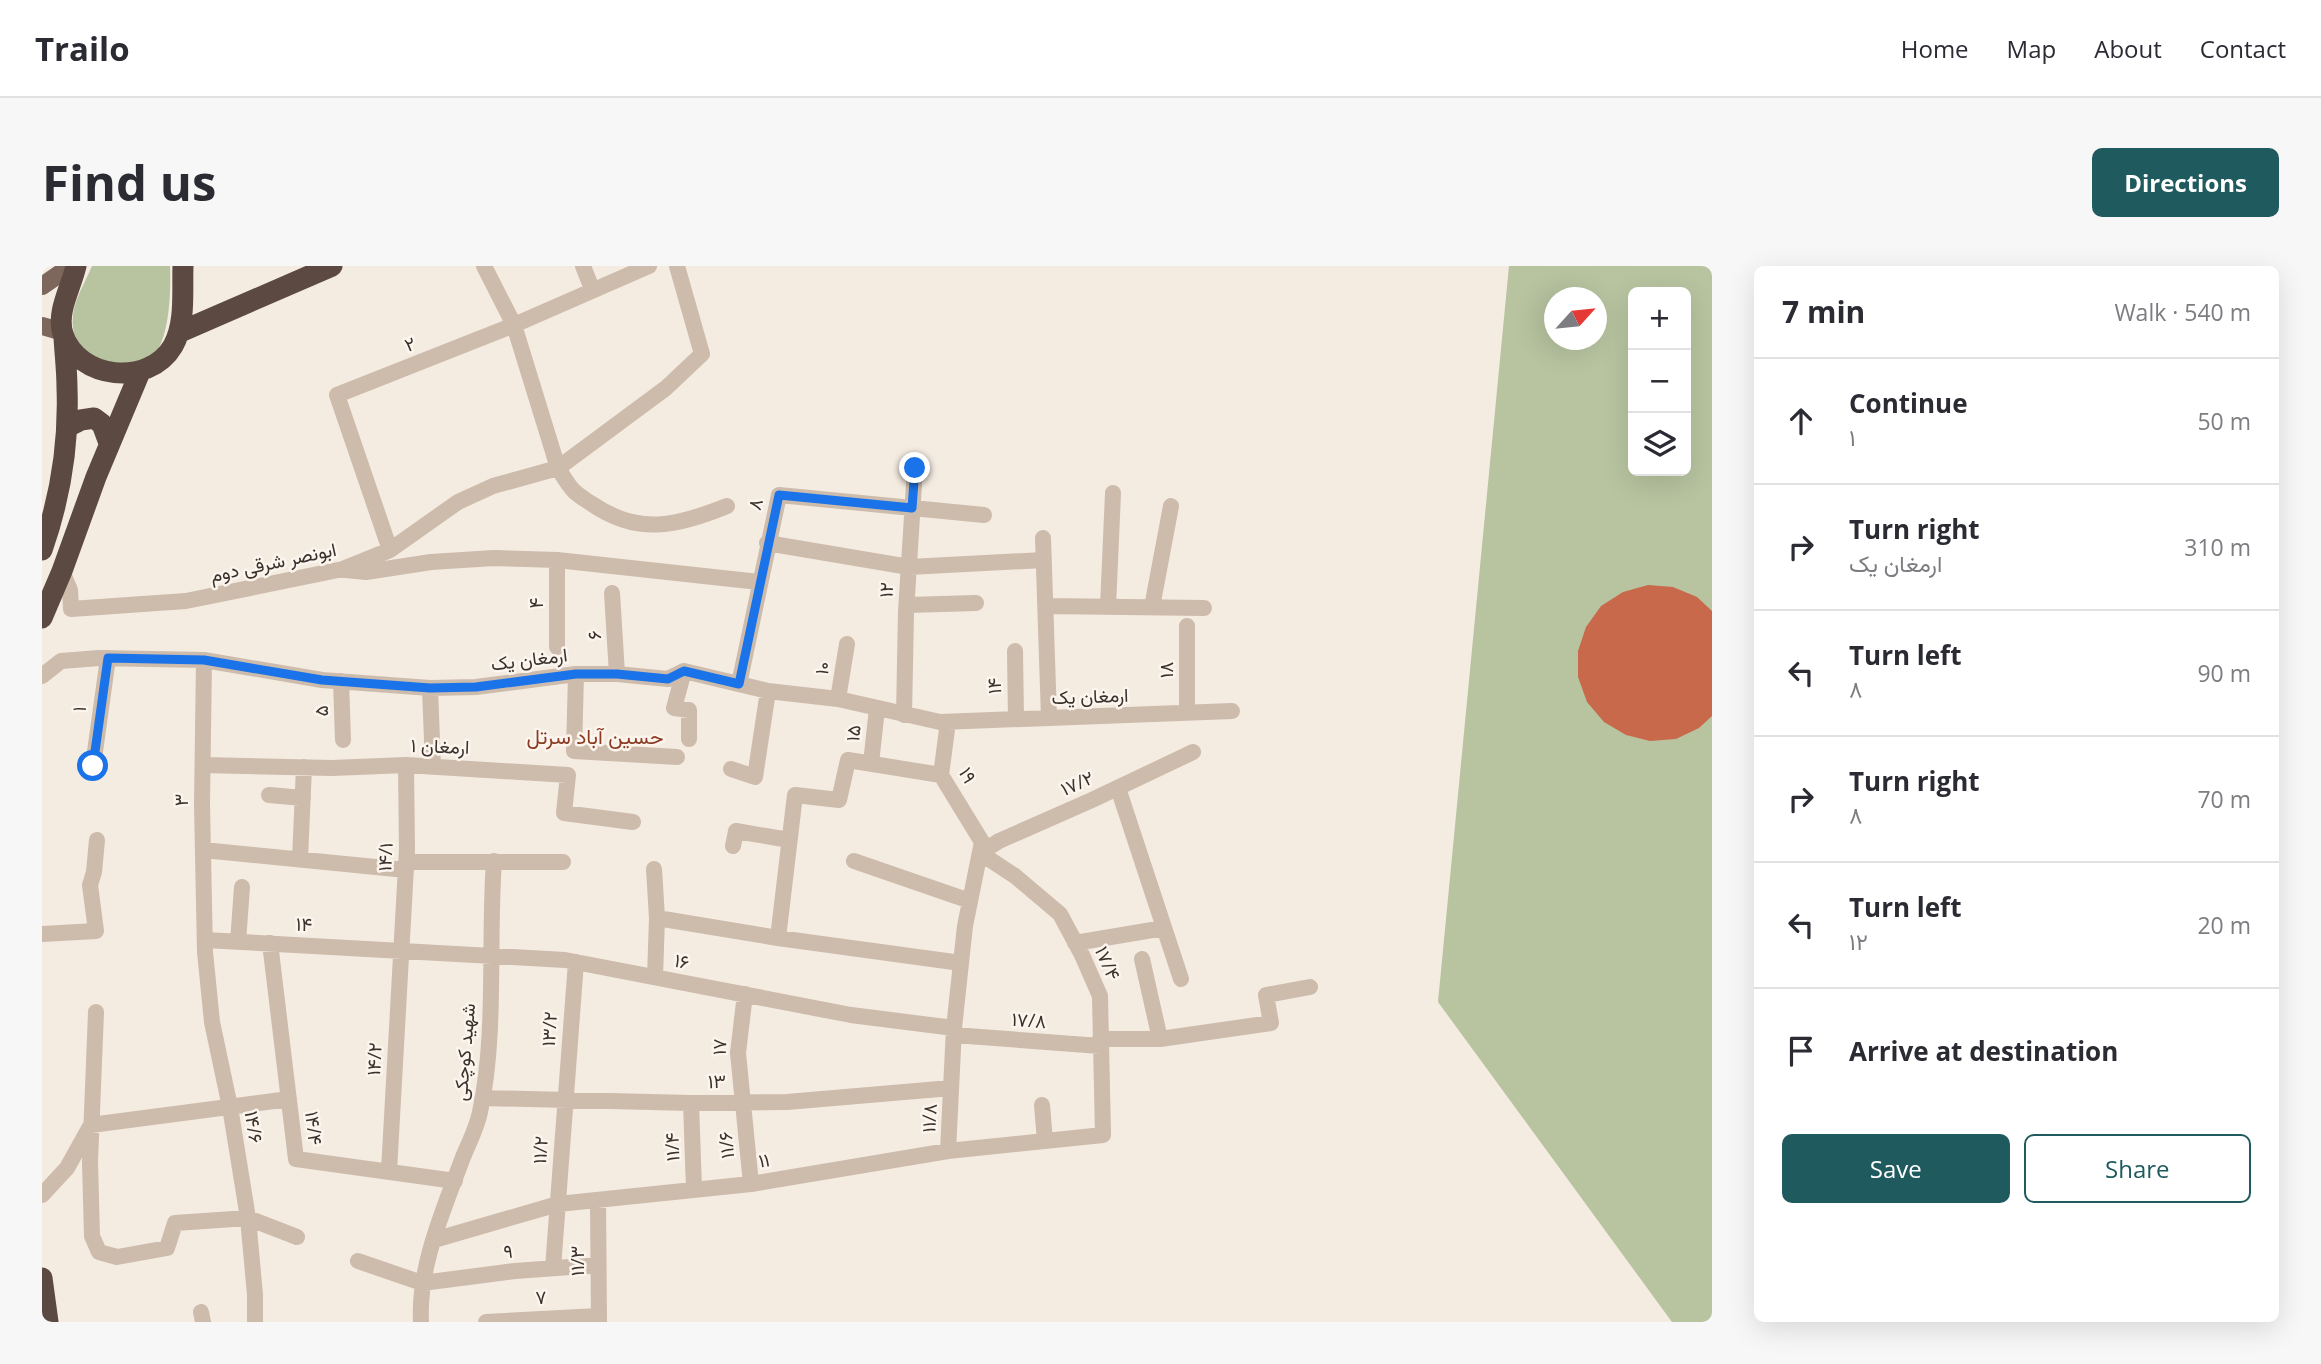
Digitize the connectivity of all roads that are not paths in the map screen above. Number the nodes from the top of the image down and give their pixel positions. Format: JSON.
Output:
{"nodes":[{"id":1,"x":73,"y":266,"type":"edge"},
{"id":2,"x":183,"y":266,"type":"edge"},
{"id":3,"x":332,"y":266,"type":"edge"},
{"id":4,"x":484,"y":266,"type":"edge"},
{"id":5,"x":583,"y":266,"type":"edge"},
{"id":6,"x":649,"y":266,"type":"edge"},
{"id":7,"x":677,"y":266,"type":"edge"},
{"id":8,"x":42,"y":286,"type":"edge"},
{"id":9,"x":592,"y":289,"type":"junction"},
{"id":10,"x":514,"y":325,"type":"junction"},
{"id":11,"x":56,"y":332,"type":"edge"},
{"id":12,"x":180,"y":332,"type":"junction"},
{"id":13,"x":139,"y":372,"type":"junction"},
{"id":14,"x":66,"y":427,"type":"junction"},
{"id":15,"x":109,"y":443,"type":"junction"},
{"id":16,"x":558,"y":468,"type":"junction"},
{"id":17,"x":915,"y":468,"type":"dead end"},
{"id":18,"x":1113,"y":493,"type":"dead end"},
{"id":19,"x":727,"y":506,"type":"dead end"},
{"id":20,"x":1171,"y":506,"type":"dead end"},
{"id":21,"x":912,"y":508,"type":"junction"},
{"id":22,"x":984,"y":515,"type":"dead end"},
{"id":23,"x":1043,"y":538,"type":"dead end"},
{"id":24,"x":767,"y":543,"type":"junction"},
{"id":25,"x":42,"y":550,"type":"edge"},
{"id":26,"x":390,"y":550,"type":"junction"},
{"id":27,"x":557,"y":560,"type":"junction"},
{"id":28,"x":1044,"y":560,"type":"junction"},
{"id":29,"x":909,"y":567,"type":"junction"},
{"id":30,"x":344,"y":569,"type":"junction"},
{"id":31,"x":62,"y":571,"type":"junction"},
{"id":32,"x":759,"y":582,"type":"junction"},
{"id":33,"x":612,"y":593,"type":"dead end"},
{"id":34,"x":976,"y":603,"type":"dead end"},
{"id":35,"x":906,"y":605,"type":"junction"},
{"id":36,"x":1046,"y":606,"type":"junction"},
{"id":37,"x":1108,"y":607,"type":"junction"},
{"id":38,"x":1152,"y":607,"type":"junction"},
{"id":39,"x":1204,"y":608,"type":"dead end"},
{"id":40,"x":42,"y":618,"type":"edge"},
{"id":41,"x":1187,"y":626,"type":"dead end"},
{"id":42,"x":847,"y":644,"type":"dead end"},
{"id":43,"x":556,"y":647,"type":"dead end"},
{"id":44,"x":1015,"y":651,"type":"dead end"},
{"id":45,"x":108,"y":658,"type":"junction"},
{"id":46,"x":204,"y":660,"type":"junction"},
{"id":47,"x":684,"y":671,"type":"junction"},
{"id":48,"x":576,"y":674,"type":"junction"},
{"id":49,"x":617,"y":674,"type":"junction"},
{"id":50,"x":42,"y":676,"type":"edge"},
{"id":51,"x":341,"y":681,"type":"junction"},
{"id":52,"x":739,"y":684,"type":"junction"},
{"id":53,"x":430,"y":688,"type":"junction"},
{"id":54,"x":768,"y":691,"type":"junction"},
{"id":55,"x":838,"y":699,"type":"junction"},
{"id":56,"x":877,"y":709,"type":"junction"},
{"id":57,"x":1231,"y":711,"type":"dead end"},
{"id":58,"x":1187,"y":713,"type":"junction"},
{"id":59,"x":904,"y":715,"type":"junction"},
{"id":60,"x":1049,"y":718,"type":"junction"},
{"id":61,"x":1016,"y":719,"type":"junction"},
{"id":62,"x":948,"y":722,"type":"junction"},
{"id":63,"x":689,"y":738,"type":"dead end"},
{"id":64,"x":343,"y":740,"type":"dead end"},
{"id":65,"x":1193,"y":752,"type":"dead end"},
{"id":66,"x":677,"y":757,"type":"dead end"},
{"id":67,"x":871,"y":763,"type":"junction"},
{"id":68,"x":202,"y":765,"type":"junction"},
{"id":69,"x":406,"y":765,"type":"junction"},
{"id":70,"x":93,"y":766,"type":"dead end"},
{"id":71,"x":433,"y":766,"type":"junction"},
{"id":72,"x":304,"y":767,"type":"junction"},
{"id":73,"x":731,"y":769,"type":"dead end"},
{"id":74,"x":941,"y":775,"type":"junction"},
{"id":75,"x":1118,"y":788,"type":"junction"},
{"id":76,"x":269,"y":795,"type":"dead end"},
{"id":77,"x":303,"y":798,"type":"junction"},
{"id":78,"x":633,"y":822,"type":"dead end"},
{"id":79,"x":97,"y":840,"type":"dead end"},
{"id":80,"x":789,"y":840,"type":"junction"},
{"id":81,"x":733,"y":846,"type":"dead end"},
{"id":82,"x":981,"y":848,"type":"junction"},
{"id":83,"x":203,"y":850,"type":"junction"},
{"id":84,"x":300,"y":859,"type":"junction"},
{"id":85,"x":494,"y":861,"type":"junction"},
{"id":86,"x":854,"y":861,"type":"dead end"},
{"id":87,"x":563,"y":862,"type":"dead end"},
{"id":88,"x":406,"y":866,"type":"junction"},
{"id":89,"x":654,"y":869,"type":"dead end"},
{"id":90,"x":242,"y":887,"type":"dead end"},
{"id":91,"x":970,"y":901,"type":"junction"},
{"id":92,"x":657,"y":918,"type":"junction"},
{"id":93,"x":1164,"y":928,"type":"junction"},
{"id":94,"x":42,"y":934,"type":"edge"},
{"id":95,"x":778,"y":938,"type":"junction"},
{"id":96,"x":205,"y":940,"type":"junction"},
{"id":97,"x":238,"y":942,"type":"junction"},
{"id":98,"x":270,"y":943,"type":"junction"},
{"id":99,"x":1075,"y":943,"type":"junction"},
{"id":100,"x":401,"y":950,"type":"junction"},
{"id":101,"x":490,"y":955,"type":"junction"},
{"id":102,"x":1142,"y":959,"type":"dead end"},
{"id":103,"x":576,"y":962,"type":"junction"},
{"id":104,"x":961,"y":963,"type":"junction"},
{"id":105,"x":655,"y":977,"type":"junction"},
{"id":106,"x":1181,"y":979,"type":"dead end"},
{"id":107,"x":1310,"y":987,"type":"dead end"},
{"id":108,"x":745,"y":994,"type":"junction"},
{"id":109,"x":96,"y":1012,"type":"dead end"},
{"id":110,"x":954,"y":1032,"type":"junction"},
{"id":111,"x":1160,"y":1039,"type":"junction"},
{"id":112,"x":1100,"y":1042,"type":"junction"},
{"id":113,"x":951,"y":1088,"type":"junction"},
{"id":114,"x":482,"y":1098,"type":"junction"},
{"id":115,"x":289,"y":1099,"type":"junction"},
{"id":116,"x":565,"y":1100,"type":"junction"},
{"id":117,"x":691,"y":1102,"type":"junction"},
{"id":118,"x":743,"y":1102,"type":"junction"},
{"id":119,"x":1042,"y":1105,"type":"dead end"},
{"id":120,"x":230,"y":1107,"type":"junction"},
{"id":121,"x":92,"y":1125,"type":"junction"},
{"id":122,"x":1103,"y":1135,"type":"joint"},
{"id":123,"x":1045,"y":1141,"type":"junction"},
{"id":124,"x":948,"y":1150,"type":"junction"},
{"id":125,"x":389,"y":1171,"type":"junction"},
{"id":126,"x":455,"y":1181,"type":"junction"},
{"id":127,"x":751,"y":1184,"type":"junction"},
{"id":128,"x":694,"y":1189,"type":"junction"},
{"id":129,"x":42,"y":1195,"type":"edge"},
{"id":130,"x":598,"y":1200,"type":"junction"},
{"id":131,"x":558,"y":1204,"type":"junction"},
{"id":132,"x":248,"y":1218,"type":"junction"},
{"id":133,"x":297,"y":1237,"type":"dead end"},
{"id":134,"x":434,"y":1240,"type":"junction"},
{"id":135,"x":358,"y":1261,"type":"dead end"},
{"id":136,"x":598,"y":1265,"type":"junction"},
{"id":137,"x":553,"y":1268,"type":"junction"},
{"id":138,"x":42,"y":1278,"type":"edge"},
{"id":139,"x":422,"y":1283,"type":"junction"},
{"id":140,"x":598,"y":1319,"type":"edge"},
{"id":141,"x":48,"y":1322,"type":"edge"},
{"id":142,"x":255,"y":1322,"type":"edge"},
{"id":143,"x":421,"y":1322,"type":"edge"},
{"id":144,"x":486,"y":1322,"type":"edge"}],
"edges":[{"from":1,"to":8,"type":"main road"},
{"from":1,"to":11,"type":"highway"},
{"from":2,"to":12,"type":"highway"},
{"from":3,"to":12,"type":"highway"},
{"from":4,"to":10,"type":"street"},
{"from":5,"to":9,"type":"street"},
{"from":6,"to":9,"type":"street","name":"۲"},
{"from":7,"to":16,"type":"street"},
{"from":9,"to":10,"type":"street","name":"۲"},
{"from":10,"to":16,"type":"street"},
{"from":10,"to":26,"type":"street","name":"۲"},
{"from":11,"to":13,"type":"highway"},
{"from":11,"to":14,"type":"highway"},
{"from":12,"to":13,"type":"highway"},
{"from":13,"to":15,"type":"highway"},
{"from":14,"to":15,"type":"highway"},
{"from":14,"to":25,"type":"highway"},
{"from":15,"to":31,"type":"highway"},
{"from":16,"to":19,"type":"street"},
{"from":16,"to":26,"type":"street","name":"ابونصر شرقی دوم"},
{"from":17,"to":21,"type":"street","name":"۱۲"},
{"from":18,"to":37,"type":"street"},
{"from":20,"to":38,"type":"street"},
{"from":21,"to":22,"type":"street","name":"۸"},
{"from":21,"to":24,"type":"street","name":"۸"},
{"from":21,"to":29,"type":"street","name":"۱۲"},
{"from":23,"to":28,"type":"street"},
{"from":24,"to":29,"type":"street"},
{"from":24,"to":32,"type":"street","name":"۸"},
{"from":26,"to":30,"type":"street","name":"ابونصر شرقی دوم"},
{"from":27,"to":30,"type":"street"},
{"from":27,"to":32,"type":"street"},
{"from":27,"to":43,"type":"street","name":"۴"},
{"from":28,"to":29,"type":"street"},
{"from":28,"to":36,"type":"street"},
{"from":29,"to":35,"type":"street","name":"۱۲"},
{"from":30,"to":31,"type":"street","name":"ابونصر شرقی دوم"},
{"from":31,"to":40,"type":"highway"},
{"from":32,"to":52,"type":"street","name":"۸"},
{"from":33,"to":49,"type":"street","name":"۶"},
{"from":34,"to":35,"type":"street"},
{"from":35,"to":59,"type":"street","name":"۱۲"},
{"from":36,"to":37,"type":"street"},
{"from":36,"to":60,"type":"street"},
{"from":37,"to":38,"type":"street"},
{"from":38,"to":39,"type":"street"},
{"from":41,"to":58,"type":"street","name":"۱۸"},
{"from":42,"to":55,"type":"street","name":"۱۰"},
{"from":44,"to":61,"type":"street","name":"۱۴"},
{"from":45,"to":46,"type":"street","name":"ارمغان یک"},
{"from":45,"to":50,"type":"street","name":"ارمغان یک"},
{"from":45,"to":70,"type":"street","name":"۱"},
{"from":46,"to":51,"type":"street","name":"ارمغان یک"},
{"from":46,"to":68,"type":"street","name":"۳"},
{"from":47,"to":49,"type":"street","name":"ارمغان یک"},
{"from":47,"to":52,"type":"street","name":"ارمغان یک"},
{"from":47,"to":63,"type":"street"},
{"from":48,"to":49,"type":"street","name":"ارمغان یک"},
{"from":48,"to":53,"type":"street","name":"ارمغان یک"},
{"from":48,"to":66,"type":"street"},
{"from":51,"to":53,"type":"street","name":"ارمغان یک"},
{"from":51,"to":64,"type":"street","name":"۵"},
{"from":52,"to":54,"type":"street","name":"ارمغان یک"},
{"from":53,"to":71,"type":"street"},
{"from":54,"to":55,"type":"street","name":"ارمغان یک"},
{"from":54,"to":73,"type":"street"},
{"from":55,"to":56,"type":"street","name":"ارمغان یک"},
{"from":56,"to":59,"type":"street","name":"ارمغان یک"},
{"from":56,"to":67,"type":"street","name":"۱۵"},
{"from":57,"to":58,"type":"street","name":"ارمغان یک"},
{"from":58,"to":60,"type":"street","name":"ارمغان یک"},
{"from":59,"to":62,"type":"street","name":"ارمغان یک"},
{"from":60,"to":61,"type":"street","name":"ارمغان یک"},
{"from":61,"to":62,"type":"street","name":"ارمغان یک"},
{"from":62,"to":74,"type":"street","name":"۱۹"},
{"from":65,"to":75,"type":"street","name":"۱۷/۲"},
{"from":67,"to":74,"type":"street"},
{"from":67,"to":80,"type":"street"},
{"from":68,"to":72,"type":"street","name":"ارمغان ۱"},
{"from":68,"to":83,"type":"street","name":"۳"},
{"from":69,"to":71,"type":"street","name":"ارمغان ۱"},
{"from":69,"to":72,"type":"street","name":"ارمغان ۱"},
{"from":69,"to":88,"type":"street","name":"۱۴/۱"},
{"from":71,"to":78,"type":"street","name":"ارمغان ۱"},
{"from":72,"to":77,"type":"street"},
{"from":74,"to":82,"type":"street","name":"۱۹"},
{"from":75,"to":82,"type":"street","name":"۱۷/۲"},
{"from":75,"to":93,"type":"street"},
{"from":76,"to":77,"type":"street"},
{"from":77,"to":84,"type":"street"},
{"from":79,"to":94,"type":"street"},
{"from":80,"to":81,"type":"street"},
{"from":80,"to":95,"type":"street"},
{"from":82,"to":91,"type":"street","name":"۱۱/۸"},
{"from":82,"to":99,"type":"street","name":"۱۷/۴"},
{"from":83,"to":84,"type":"street"},
{"from":83,"to":96,"type":"street","name":"۳"},
{"from":84,"to":88,"type":"street"},
{"from":85,"to":87,"type":"street"},
{"from":85,"to":88,"type":"street"},
{"from":85,"to":101,"type":"street","name":"شهید کوچکی"},
{"from":86,"to":91,"type":"street"},
{"from":88,"to":100,"type":"street","name":"۱۴/۱"},
{"from":89,"to":92,"type":"street"},
{"from":90,"to":97,"type":"street"},
{"from":91,"to":104,"type":"street","name":"۱۱/۸"},
{"from":92,"to":95,"type":"street"},
{"from":92,"to":105,"type":"street"},
{"from":93,"to":99,"type":"street"},
{"from":93,"to":106,"type":"street"},
{"from":95,"to":104,"type":"street"},
{"from":96,"to":97,"type":"street","name":"۱۴"},
{"from":96,"to":120,"type":"street","name":"۱۴/۶"},
{"from":97,"to":98,"type":"street","name":"۱۴"},
{"from":98,"to":100,"type":"street","name":"۱۴"},
{"from":98,"to":115,"type":"street","name":"۱۴/۴"},
{"from":99,"to":112,"type":"street","name":"۱۷/۴"},
{"from":100,"to":101,"type":"street","name":"۱۶"},
{"from":100,"to":125,"type":"street","name":"۱۴/۲"},
{"from":101,"to":103,"type":"street","name":"۱۶"},
{"from":101,"to":114,"type":"street","name":"شهید کوچکی"},
{"from":102,"to":111,"type":"street"},
{"from":103,"to":105,"type":"street","name":"۱۶"},
{"from":103,"to":116,"type":"street","name":"۱۳/۲"},
{"from":104,"to":110,"type":"street","name":"۱۱/۸"},
{"from":105,"to":108,"type":"street","name":"۱۶"},
{"from":107,"to":111,"type":"street","name":"۱۷/۸"},
{"from":108,"to":110,"type":"street","name":"۱۶"},
{"from":108,"to":118,"type":"street","name":"۱۷"},
{"from":109,"to":121,"type":"street"},
{"from":110,"to":112,"type":"street","name":"۱۷/۸"},
{"from":110,"to":113,"type":"street","name":"۱۱/۸"},
{"from":111,"to":112,"type":"street","name":"۱۷/۸"},
{"from":112,"to":122,"type":"street","name":"۱۷/۴"},
{"from":113,"to":118,"type":"street","name":"۱۳"},
{"from":113,"to":124,"type":"street","name":"۱۱/۸"},
{"from":114,"to":116,"type":"street","name":"۱۳"},
{"from":114,"to":126,"type":"street","name":"شهید کوچکی"},
{"from":115,"to":120,"type":"street"},
{"from":115,"to":125,"type":"street","name":"۱۴/۴"},
{"from":116,"to":117,"type":"street","name":"۱۳"},
{"from":116,"to":131,"type":"street","name":"۱۱/۲"},
{"from":117,"to":118,"type":"street","name":"۱۳"},
{"from":117,"to":128,"type":"street","name":"۱۱/۴"},
{"from":118,"to":127,"type":"street","name":"۱۱/۶"},
{"from":119,"to":123,"type":"street"},
{"from":120,"to":121,"type":"street"},
{"from":120,"to":132,"type":"street","name":"۱۴/۶"},
{"from":121,"to":129,"type":"street"},
{"from":121,"to":132,"type":"street"},
{"from":122,"to":123,"type":"street","name":"۱۱"},
{"from":123,"to":124,"type":"street","name":"۱۱"},
{"from":124,"to":127,"type":"street","name":"۱۱"},
{"from":125,"to":126,"type":"street","name":"۱۴/۴"},
{"from":126,"to":134,"type":"street","name":"شهید کوچکی"},
{"from":127,"to":128,"type":"street","name":"۱۱"},
{"from":128,"to":130,"type":"street","name":"۱۱"},
{"from":130,"to":131,"type":"street","name":"۱۱"},
{"from":130,"to":136,"type":"street","name":"۱۱/۳"},
{"from":131,"to":134,"type":"street","name":"۱۱"},
{"from":131,"to":137,"type":"street","name":"۱۱/۲"},
{"from":132,"to":133,"type":"street"},
{"from":132,"to":142,"type":"street","name":"۱۴/۶"},
{"from":134,"to":139,"type":"street","name":"شهید کوچکی"},
{"from":135,"to":139,"type":"street"},
{"from":136,"to":137,"type":"street","name":"۹"},
{"from":136,"to":140,"type":"street","name":"۱۱/۳"},
{"from":137,"to":139,"type":"street","name":"۹"},
{"from":138,"to":141,"type":"highway"},
{"from":139,"to":143,"type":"street","name":"شهید کوچکی"},
{"from":140,"to":144,"type":"street","name":"۷"}]}
